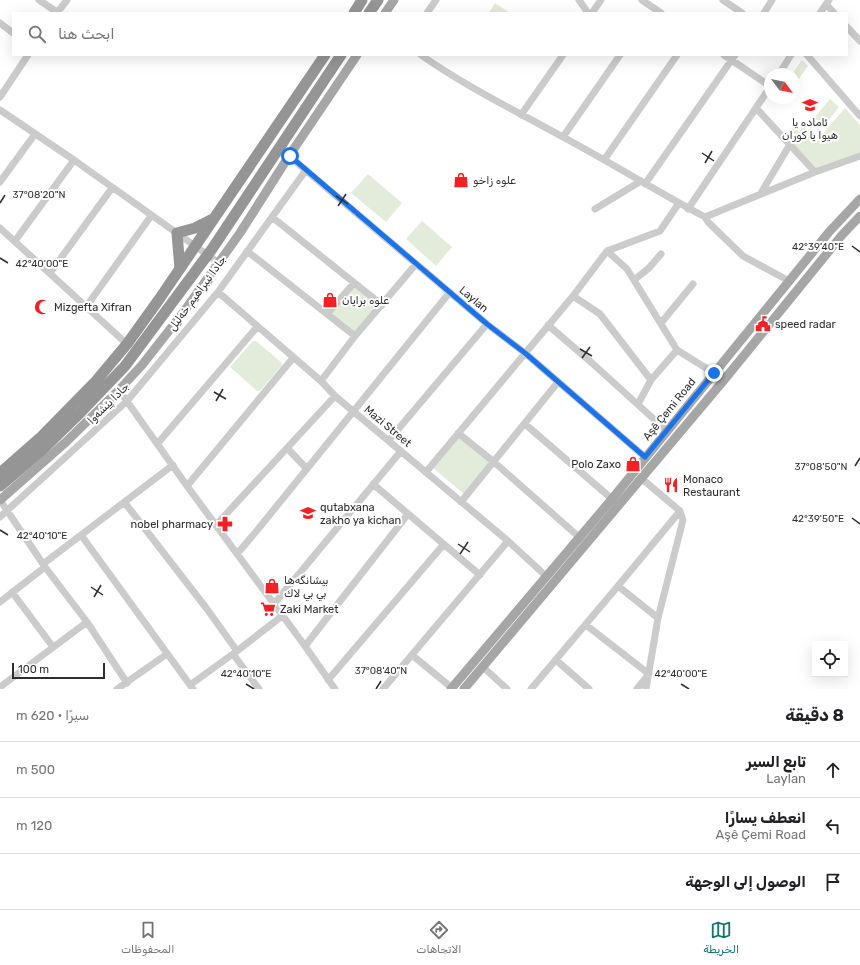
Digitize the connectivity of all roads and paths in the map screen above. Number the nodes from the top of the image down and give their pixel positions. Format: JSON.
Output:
{"nodes":[{"id":1,"x":39,"y":0,"type":"edge"},
{"id":2,"x":67,"y":0,"type":"edge"},
{"id":3,"x":362,"y":0,"type":"edge"},
{"id":4,"x":378,"y":0,"type":"edge"},
{"id":5,"x":394,"y":0,"type":"edge"},
{"id":6,"x":436,"y":0,"type":"edge"},
{"id":7,"x":579,"y":0,"type":"edge"},
{"id":8,"x":601,"y":0,"type":"edge"},
{"id":9,"x":642,"y":0,"type":"edge"},
{"id":10,"x":724,"y":0,"type":"edge"},
{"id":11,"x":772,"y":0,"type":"edge"},
{"id":12,"x":827,"y":2,"type":"edge"},
{"id":13,"x":651,"y":10,"type":"edge"},
{"id":14,"x":56,"y":12,"type":"edge"},
{"id":15,"x":58,"y":12,"type":"edge"},
{"id":16,"x":355,"y":12,"type":"edge"},
{"id":17,"x":370,"y":12,"type":"edge"},
{"id":18,"x":386,"y":12,"type":"edge"},
{"id":19,"x":428,"y":12,"type":"edge"},
{"id":20,"x":587,"y":12,"type":"edge"},
{"id":21,"x":593,"y":12,"type":"edge"},
{"id":22,"x":741,"y":12,"type":"edge"},
{"id":23,"x":765,"y":12,"type":"edge"},
{"id":24,"x":821,"y":12,"type":"edge"},
{"id":25,"x":833,"y":12,"type":"edge"},
{"id":26,"x":0,"y":23,"type":"edge"},
{"id":27,"x":848,"y":28,"type":"edge"},
{"id":28,"x":12,"y":32,"type":"edge"},
{"id":29,"x":860,"y":41,"type":"edge"},
{"id":30,"x":27,"y":56,"type":"edge"},
{"id":31,"x":324,"y":56,"type":"edge"},
{"id":32,"x":340,"y":56,"type":"edge"},
{"id":33,"x":356,"y":56,"type":"edge"},
{"id":34,"x":422,"y":56,"type":"edge"},
{"id":35,"x":562,"y":56,"type":"edge"},
{"id":36,"x":619,"y":56,"type":"edge"},
{"id":37,"x":676,"y":56,"type":"edge"},
{"id":38,"x":790,"y":56,"type":"edge"},
{"id":39,"x":808,"y":56,"type":"edge"},
{"id":40,"x":733,"y":58,"type":"edge"},
{"id":41,"x":783,"y":68,"type":"edge"},
{"id":42,"x":764,"y":82,"type":"edge"},
{"id":43,"x":3,"y":87,"type":"edge"},
{"id":44,"x":764,"y":96,"type":"edge"},
{"id":45,"x":0,"y":97,"type":"edge"},
{"id":46,"x":756,"y":108,"type":"junction"},
{"id":47,"x":0,"y":110,"type":"edge"},
{"id":48,"x":521,"y":115,"type":"junction"},
{"id":49,"x":860,"y":116,"type":"edge"},
{"id":50,"x":36,"y":134,"type":"junction"},
{"id":51,"x":563,"y":137,"type":"junction"},
{"id":52,"x":789,"y":146,"type":"junction"},
{"id":53,"x":290,"y":156,"type":"junction"},
{"id":54,"x":860,"y":156,"type":"edge"},
{"id":55,"x":74,"y":160,"type":"junction"},
{"id":56,"x":604,"y":160,"type":"junction"},
{"id":57,"x":306,"y":170,"type":"junction"},
{"id":58,"x":815,"y":172,"type":"junction"},
{"id":59,"x":0,"y":182,"type":"edge"},
{"id":60,"x":643,"y":182,"type":"junction"},
{"id":61,"x":112,"y":188,"type":"junction"},
{"id":62,"x":761,"y":194,"type":"junction"},
{"id":63,"x":860,"y":199,"type":"edge"},
{"id":64,"x":679,"y":203,"type":"junction"},
{"id":65,"x":688,"y":208,"type":"junction"},
{"id":66,"x":595,"y":209,"type":"dead end"},
{"id":67,"x":151,"y":216,"type":"junction"},
{"id":68,"x":860,"y":216,"type":"edge"},
{"id":69,"x":704,"y":217,"type":"junction"},
{"id":70,"x":272,"y":218,"type":"junction"},
{"id":71,"x":214,"y":219,"type":"junction"},
{"id":72,"x":0,"y":228,"type":"edge"},
{"id":73,"x":177,"y":233,"type":"junction"},
{"id":74,"x":15,"y":241,"type":"junction"},
{"id":75,"x":195,"y":246,"type":"junction"},
{"id":76,"x":247,"y":251,"type":"junction"},
{"id":77,"x":606,"y":252,"type":"junction"},
{"id":78,"x":661,"y":254,"type":"dead end"},
{"id":79,"x":208,"y":255,"type":"junction"},
{"id":80,"x":219,"y":263,"type":"junction"},
{"id":81,"x":416,"y":264,"type":"junction"},
{"id":82,"x":180,"y":269,"type":"junction"},
{"id":83,"x":50,"y":273,"type":"junction"},
{"id":84,"x":634,"y":280,"type":"junction"},
{"id":85,"x":789,"y":281,"type":"junction"},
{"id":86,"x":354,"y":283,"type":"junction"},
{"id":87,"x":692,"y":284,"type":"dead end"},
{"id":88,"x":218,"y":292,"type":"junction"},
{"id":89,"x":450,"y":292,"type":"junction"},
{"id":90,"x":573,"y":296,"type":"junction"},
{"id":91,"x":382,"y":305,"type":"junction"},
{"id":92,"x":86,"y":306,"type":"junction"},
{"id":93,"x":327,"y":314,"type":"junction"},
{"id":94,"x":661,"y":323,"type":"junction"},
{"id":95,"x":487,"y":324,"type":"junction"},
{"id":96,"x":548,"y":326,"type":"junction"},
{"id":97,"x":257,"y":327,"type":"junction"},
{"id":98,"x":355,"y":336,"type":"junction"},
{"id":99,"x":127,"y":344,"type":"junction"},
{"id":100,"x":677,"y":350,"type":"junction"},
{"id":101,"x":525,"y":353,"type":"junction"},
{"id":102,"x":293,"y":358,"type":"junction"},
{"id":103,"x":714,"y":373,"type":"junction"},
{"id":104,"x":651,"y":380,"type":"junction"},
{"id":105,"x":321,"y":381,"type":"junction"},
{"id":106,"x":558,"y":382,"type":"junction"},
{"id":107,"x":119,"y":390,"type":"junction"},
{"id":108,"x":335,"y":396,"type":"junction"},
{"id":109,"x":127,"y":402,"type":"junction"},
{"id":110,"x":638,"y":404,"type":"junction"},
{"id":111,"x":354,"y":412,"type":"junction"},
{"id":112,"x":525,"y":424,"type":"junction"},
{"id":113,"x":667,"y":431,"type":"junction"},
{"id":114,"x":458,"y":433,"type":"junction"},
{"id":115,"x":389,"y":440,"type":"junction"},
{"id":116,"x":158,"y":443,"type":"junction"},
{"id":117,"x":287,"y":448,"type":"junction"},
{"id":118,"x":401,"y":451,"type":"junction"},
{"id":119,"x":645,"y":457,"type":"junction"},
{"id":120,"x":494,"y":462,"type":"junction"},
{"id":121,"x":173,"y":465,"type":"junction"},
{"id":122,"x":307,"y":469,"type":"junction"},
{"id":123,"x":426,"y":472,"type":"junction"},
{"id":124,"x":0,"y":473,"type":"edge"},
{"id":125,"x":641,"y":478,"type":"junction"},
{"id":126,"x":373,"y":484,"type":"junction"},
{"id":127,"x":0,"y":486,"type":"edge"},
{"id":128,"x":187,"y":486,"type":"junction"},
{"id":129,"x":612,"y":499,"type":"junction"},
{"id":130,"x":0,"y":500,"type":"edge"},
{"id":131,"x":461,"y":502,"type":"junction"},
{"id":132,"x":125,"y":503,"type":"junction"},
{"id":133,"x":680,"y":511,"type":"junction"},
{"id":134,"x":7,"y":512,"type":"junction"},
{"id":135,"x":408,"y":514,"type":"junction"},
{"id":136,"x":0,"y":517,"type":"edge"},
{"id":137,"x":216,"y":525,"type":"junction"},
{"id":138,"x":81,"y":536,"type":"junction"},
{"id":139,"x":579,"y":537,"type":"junction"},
{"id":140,"x":508,"y":541,"type":"junction"},
{"id":141,"x":444,"y":544,"type":"junction"},
{"id":142,"x":237,"y":554,"type":"junction"},
{"id":143,"x":44,"y":565,"type":"junction"},
{"id":144,"x":480,"y":575,"type":"junction"},
{"id":145,"x":546,"y":576,"type":"junction"},
{"id":146,"x":618,"y":586,"type":"junction"},
{"id":147,"x":12,"y":592,"type":"junction"},
{"id":148,"x":0,"y":602,"type":"edge"},
{"id":149,"x":277,"y":608,"type":"junction"},
{"id":150,"x":282,"y":616,"type":"junction"},
{"id":151,"x":658,"y":618,"type":"junction"},
{"id":152,"x":86,"y":622,"type":"junction"},
{"id":153,"x":586,"y":625,"type":"junction"},
{"id":154,"x":305,"y":646,"type":"junction"},
{"id":155,"x":53,"y":647,"type":"junction"},
{"id":156,"x":235,"y":653,"type":"junction"},
{"id":157,"x":167,"y":654,"type":"junction"},
{"id":158,"x":412,"y":655,"type":"junction"},
{"id":159,"x":556,"y":660,"type":"junction"},
{"id":160,"x":483,"y":667,"type":"junction"},
{"id":161,"x":649,"y":674,"type":"junction"},
{"id":162,"x":328,"y":680,"type":"junction"},
{"id":163,"x":127,"y":683,"type":"junction"},
{"id":164,"x":0,"y":687,"type":"edge"},
{"id":165,"x":192,"y":687,"type":"edge"},
{"id":166,"x":452,"y":688,"type":"edge"},
{"id":167,"x":117,"y":689,"type":"edge"},
{"id":168,"x":259,"y":689,"type":"edge"},
{"id":169,"x":335,"y":689,"type":"edge"},
{"id":170,"x":383,"y":689,"type":"edge"},
{"id":171,"x":464,"y":689,"type":"edge"},
{"id":172,"x":507,"y":689,"type":"edge"},
{"id":173,"x":531,"y":689,"type":"edge"},
{"id":174,"x":589,"y":689,"type":"edge"},
{"id":175,"x":637,"y":689,"type":"edge"},
{"id":176,"x":646,"y":689,"type":"edge"}],
"edges":[{"from":1,"to":14,"type":"street"},
{"from":2,"to":15,"type":"street"},
{"from":3,"to":16,"type":"highway"},
{"from":4,"to":17,"type":"highway"},
{"from":5,"to":18,"type":"main road"},
{"from":6,"to":19,"type":"street"},
{"from":7,"to":20,"type":"street"},
{"from":8,"to":21,"type":"street"},
{"from":9,"to":13,"type":"street"},
{"from":10,"to":22,"type":"street"},
{"from":11,"to":23,"type":"street"},
{"from":12,"to":24,"type":"street"},
{"from":12,"to":25,"type":"street"},
{"from":26,"to":28,"type":"street"},
{"from":27,"to":29,"type":"street"},
{"from":30,"to":43,"type":"street"},
{"from":31,"to":71,"type":"highway"},
{"from":32,"to":79,"type":"highway","name":"جادا ئیبراهیم خەلیل"},
{"from":33,"to":53,"type":"main road","name":"جادا ئیبراهیم خەلیل"},
{"from":34,"to":48,"type":"street"},
{"from":35,"to":48,"type":"street"},
{"from":36,"to":51,"type":"street"},
{"from":37,"to":56,"type":"street"},
{"from":38,"to":41,"type":"street"},
{"from":39,"to":49,"type":"street"},
{"from":40,"to":42,"type":"street"},
{"from":40,"to":60,"type":"street"},
{"from":43,"to":45,"type":"street"},
{"from":44,"to":46,"type":"street"},
{"from":46,"to":52,"type":"street"},
{"from":46,"to":65,"type":"street"},
{"from":47,"to":50,"type":"street"},
{"from":48,"to":51,"type":"street"},
{"from":50,"to":55,"type":"street"},
{"from":50,"to":59,"type":"street"},
{"from":51,"to":56,"type":"street"},
{"from":52,"to":58,"type":"street"},
{"from":52,"to":62,"type":"street"},
{"from":53,"to":57,"type":"street","name":"Laylan"},
{"from":53,"to":80,"type":"main road","name":"جادا ئیبراهیم خەلیل"},
{"from":54,"to":58,"type":"street"},
{"from":55,"to":61,"type":"street"},
{"from":55,"to":74,"type":"street"},
{"from":56,"to":60,"type":"street"},
{"from":57,"to":70,"type":"street","name":"جادا پێشەوا"},
{"from":57,"to":81,"type":"street","name":"Laylan"},
{"from":58,"to":62,"type":"street"},
{"from":60,"to":64,"type":"street"},
{"from":60,"to":66,"type":"street"},
{"from":61,"to":67,"type":"street"},
{"from":61,"to":83,"type":"street"},
{"from":62,"to":69,"type":"street"},
{"from":63,"to":85,"type":"main road","name":"Aşê Çemi Road"},
{"from":64,"to":65,"type":"street"},
{"from":64,"to":77,"type":"street"},
{"from":65,"to":69,"type":"street"},
{"from":67,"to":73,"type":"street"},
{"from":67,"to":92,"type":"street"},
{"from":68,"to":125,"type":"main road","name":"Aşê Çemi Road"},
{"from":69,"to":85,"type":"street"},
{"from":70,"to":76,"type":"street","name":"جادا پێشەوا"},
{"from":70,"to":86,"type":"street"},
{"from":71,"to":73,"type":"highway"},
{"from":71,"to":75,"type":"highway"},
{"from":72,"to":74,"type":"street"},
{"from":73,"to":75,"type":"street"},
{"from":73,"to":82,"type":"highway"},
{"from":74,"to":83,"type":"street"},
{"from":75,"to":79,"type":"street"},
{"from":75,"to":82,"type":"highway"},
{"from":76,"to":88,"type":"street","name":"جادا پێشەوا"},
{"from":76,"to":93,"type":"street"},
{"from":77,"to":84,"type":"street"},
{"from":77,"to":90,"type":"street"},
{"from":78,"to":84,"type":"street"},
{"from":79,"to":80,"type":"street"},
{"from":79,"to":127,"type":"highway","name":"جادا ئیبراهیم خەلیل"},
{"from":80,"to":107,"type":"main road","name":"جادا ئیبراهیم خەلیل"},
{"from":81,"to":89,"type":"street","name":"Laylan"},
{"from":81,"to":91,"type":"street"},
{"from":82,"to":99,"type":"highway"},
{"from":83,"to":92,"type":"street"},
{"from":84,"to":94,"type":"street"},
{"from":85,"to":103,"type":"main road","name":"Aşê Çemi Road"},
{"from":86,"to":91,"type":"street"},
{"from":86,"to":93,"type":"street"},
{"from":87,"to":94,"type":"street"},
{"from":88,"to":97,"type":"street","name":"Mazi Street"},
{"from":88,"to":109,"type":"street","name":"جادا پێشەوا"},
{"from":89,"to":95,"type":"street","name":"Laylan"},
{"from":89,"to":111,"type":"street"},
{"from":90,"to":96,"type":"street"},
{"from":90,"to":104,"type":"street"},
{"from":91,"to":98,"type":"street"},
{"from":92,"to":99,"type":"street"},
{"from":93,"to":98,"type":"street"},
{"from":94,"to":100,"type":"street"},
{"from":95,"to":101,"type":"street","name":"Laylan"},
{"from":95,"to":115,"type":"street"},
{"from":96,"to":101,"type":"street"},
{"from":96,"to":110,"type":"street"},
{"from":97,"to":102,"type":"street","name":"Mazi Street"},
{"from":97,"to":116,"type":"street"},
{"from":98,"to":105,"type":"street"},
{"from":99,"to":124,"type":"highway"},
{"from":100,"to":103,"type":"street"},
{"from":100,"to":104,"type":"street"},
{"from":101,"to":106,"type":"street","name":"Laylan"},
{"from":101,"to":114,"type":"street"},
{"from":102,"to":105,"type":"street","name":"Mazi Street"},
{"from":102,"to":128,"type":"street"},
{"from":103,"to":113,"type":"main road","name":"Aşê Çemi Road"},
{"from":104,"to":110,"type":"street"},
{"from":105,"to":108,"type":"street","name":"Mazi Street"},
{"from":106,"to":112,"type":"street"},
{"from":106,"to":119,"type":"street","name":"Laylan"},
{"from":107,"to":109,"type":"street"},
{"from":107,"to":130,"type":"main road","name":"جادا ئیبراهیم خەلیل"},
{"from":108,"to":111,"type":"street","name":"Mazi Street"},
{"from":108,"to":117,"type":"street"},
{"from":109,"to":116,"type":"street"},
{"from":109,"to":134,"type":"street","name":"جادا پێشەوا"},
{"from":110,"to":113,"type":"street"},
{"from":111,"to":115,"type":"street","name":"Mazi Street"},
{"from":111,"to":122,"type":"street"},
{"from":112,"to":120,"type":"street"},
{"from":112,"to":129,"type":"street"},
{"from":113,"to":119,"type":"main road","name":"Aşê Çemi Road"},
{"from":114,"to":120,"type":"street"},
{"from":114,"to":123,"type":"street"},
{"from":115,"to":118,"type":"street","name":"Mazi Street"},
{"from":116,"to":121,"type":"street"},
{"from":117,"to":122,"type":"street"},
{"from":117,"to":137,"type":"street"},
{"from":118,"to":123,"type":"street","name":"Mazi Street"},
{"from":118,"to":126,"type":"street"},
{"from":119,"to":129,"type":"main road","name":"Aşê Çemi Road"},
{"from":120,"to":131,"type":"street"},
{"from":120,"to":139,"type":"street"},
{"from":121,"to":128,"type":"street"},
{"from":121,"to":132,"type":"street"},
{"from":122,"to":142,"type":"street"},
{"from":123,"to":131,"type":"street","name":"Mazi Street"},
{"from":125,"to":133,"type":"street"},
{"from":125,"to":160,"type":"main road","name":"Aşê Çemi Road"},
{"from":126,"to":135,"type":"street"},
{"from":126,"to":149,"type":"street"},
{"from":128,"to":137,"type":"street"},
{"from":129,"to":139,"type":"main road","name":"Aşê Çemi Road"},
{"from":130,"to":134,"type":"street"},
{"from":131,"to":140,"type":"street","name":"Mazi Street"},
{"from":132,"to":138,"type":"street"},
{"from":132,"to":156,"type":"street"},
{"from":133,"to":146,"type":"street"},
{"from":133,"to":151,"type":"street"},
{"from":134,"to":136,"type":"street","name":"جادا پێشەوا"},
{"from":134,"to":143,"type":"street"},
{"from":135,"to":141,"type":"street"},
{"from":135,"to":154,"type":"street"},
{"from":137,"to":142,"type":"street"},
{"from":138,"to":143,"type":"street"},
{"from":138,"to":157,"type":"street"},
{"from":139,"to":145,"type":"main road","name":"Aşê Çemi Road"},
{"from":140,"to":144,"type":"street"},
{"from":140,"to":145,"type":"street","name":"Mazi Street"},
{"from":141,"to":144,"type":"street"},
{"from":141,"to":162,"type":"street"},
{"from":142,"to":149,"type":"street"},
{"from":143,"to":147,"type":"street"},
{"from":143,"to":152,"type":"street"},
{"from":144,"to":158,"type":"street"},
{"from":145,"to":166,"type":"main road","name":"Aşê Çemi Road"},
{"from":146,"to":151,"type":"street"},
{"from":146,"to":153,"type":"street"},
{"from":147,"to":148,"type":"street"},
{"from":147,"to":155,"type":"street"},
{"from":149,"to":150,"type":"street"},
{"from":150,"to":154,"type":"street"},
{"from":150,"to":156,"type":"street"},
{"from":151,"to":161,"type":"street"},
{"from":152,"to":155,"type":"street"},
{"from":152,"to":163,"type":"street"},
{"from":153,"to":159,"type":"street"},
{"from":153,"to":161,"type":"street"},
{"from":154,"to":162,"type":"street"},
{"from":155,"to":164,"type":"street"},
{"from":156,"to":165,"type":"street"},
{"from":156,"to":168,"type":"street"},
{"from":157,"to":163,"type":"street"},
{"from":157,"to":165,"type":"street"},
{"from":158,"to":166,"type":"street"},
{"from":158,"to":170,"type":"street"},
{"from":159,"to":173,"type":"street"},
{"from":159,"to":174,"type":"street"},
{"from":160,"to":171,"type":"main road","name":"Aşê Çemi Road"},
{"from":160,"to":172,"type":"street"},
{"from":161,"to":175,"type":"street"},
{"from":161,"to":176,"type":"street"},
{"from":162,"to":169,"type":"street"},
{"from":163,"to":167,"type":"street"}]}
